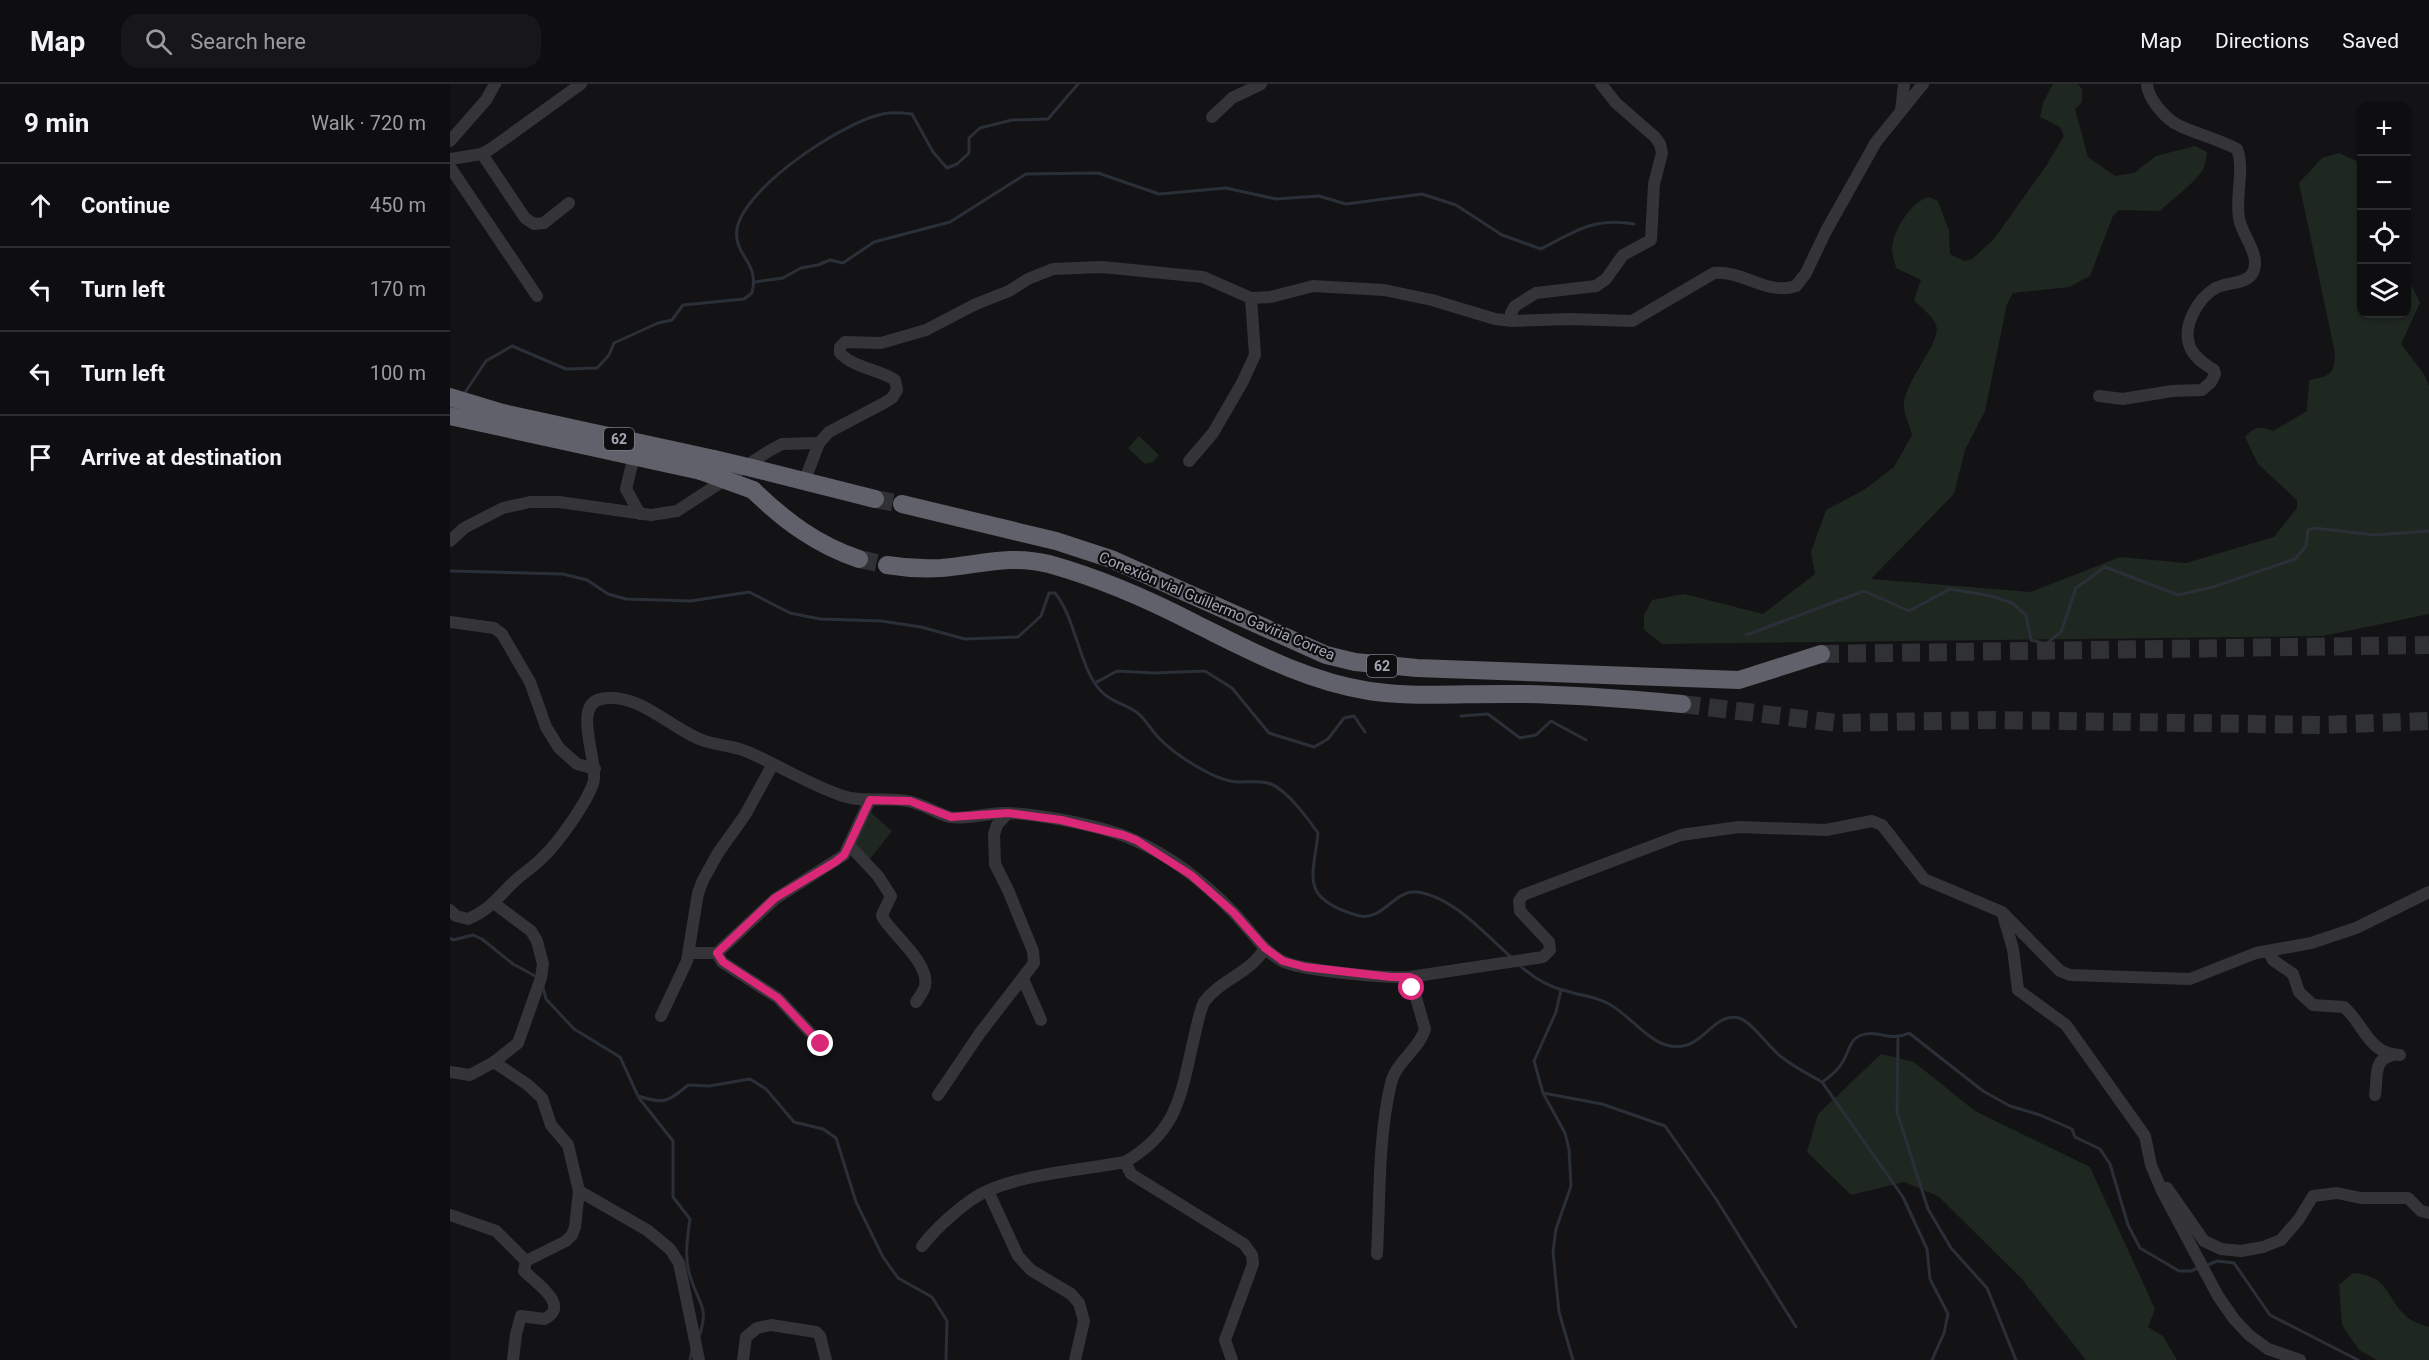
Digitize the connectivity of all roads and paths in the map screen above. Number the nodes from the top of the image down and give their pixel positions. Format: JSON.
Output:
{"nodes":[{"id":1,"x":495,"y":84,"type":"edge"},
{"id":2,"x":580,"y":84,"type":"edge"},
{"id":3,"x":1261,"y":84,"type":"edge"},
{"id":4,"x":1601,"y":84,"type":"edge"},
{"id":5,"x":1904,"y":84,"type":"edge"},
{"id":6,"x":1923,"y":84,"type":"edge"},
{"id":7,"x":2146,"y":84,"type":"edge"},
{"id":8,"x":1901,"y":111,"type":"junction"},
{"id":9,"x":1212,"y":117,"type":"dead end"},
{"id":10,"x":450,"y":141,"type":"edge"},
{"id":11,"x":482,"y":154,"type":"junction"},
{"id":12,"x":450,"y":159,"type":"edge"},
{"id":13,"x":450,"y":167,"type":"edge"},
{"id":14,"x":569,"y":203,"type":"dead end"},
{"id":15,"x":537,"y":296,"type":"dead end"},
{"id":16,"x":1251,"y":298,"type":"junction"},
{"id":17,"x":1513,"y":321,"type":"junction"},
{"id":18,"x":2099,"y":396,"type":"dead end"},
{"id":19,"x":450,"y":397,"type":"edge"},
{"id":20,"x":450,"y":416,"type":"edge"},
{"id":21,"x":520,"y":424,"type":"junction"},
{"id":22,"x":819,"y":443,"type":"junction"},
{"id":23,"x":634,"y":456,"type":"junction"},
{"id":24,"x":1189,"y":461,"type":"dead end"},
{"id":25,"x":707,"y":465,"type":"junction"},
{"id":26,"x":804,"y":482,"type":"junction"},
{"id":27,"x":626,"y":489,"type":"junction"},
{"id":28,"x":875,"y":499,"type":"tunnel mouth"},
{"id":29,"x":903,"y":504,"type":"tunnel mouth"},
{"id":30,"x":606,"y":508,"type":"junction"},
{"id":31,"x":640,"y":514,"type":"junction"},
{"id":32,"x":450,"y":541,"type":"edge"},
{"id":33,"x":859,"y":559,"type":"tunnel mouth"},
{"id":34,"x":887,"y":565,"type":"tunnel mouth"},
{"id":35,"x":450,"y":622,"type":"edge"},
{"id":36,"x":1821,"y":654,"type":"tunnel mouth"},
{"id":37,"x":1682,"y":704,"type":"tunnel mouth"},
{"id":38,"x":773,"y":764,"type":"junction"},
{"id":39,"x":595,"y":769,"type":"junction"},
{"id":40,"x":870,"y":800,"type":"junction"},
{"id":41,"x":1008,"y":813,"type":"junction"},
{"id":42,"x":849,"y":845,"type":"junction"},
{"id":43,"x":2429,"y":892,"type":"edge"},
{"id":44,"x":495,"y":904,"type":"junction"},
{"id":45,"x":450,"y":910,"type":"edge"},
{"id":46,"x":2002,"y":912,"type":"junction"},
{"id":47,"x":1265,"y":948,"type":"junction"},
{"id":48,"x":2268,"y":951,"type":"junction"},
{"id":49,"x":689,"y":953,"type":"junction"},
{"id":50,"x":717,"y":953,"type":"junction"},
{"id":51,"x":1410,"y":977,"type":"junction"},
{"id":52,"x":1023,"y":979,"type":"junction"},
{"id":53,"x":916,"y":1002,"type":"dead end"},
{"id":54,"x":661,"y":1016,"type":"dead end"},
{"id":55,"x":1041,"y":1020,"type":"dead end"},
{"id":56,"x":821,"y":1044,"type":"dead end"},
{"id":57,"x":494,"y":1062,"type":"junction"},
{"id":58,"x":450,"y":1072,"type":"edge"},
{"id":59,"x":938,"y":1095,"type":"dead end"},
{"id":60,"x":2375,"y":1095,"type":"dead end"},
{"id":61,"x":1125,"y":1162,"type":"junction"},
{"id":62,"x":2155,"y":1173,"type":"junction"},
{"id":63,"x":579,"y":1191,"type":"junction"},
{"id":64,"x":988,"y":1191,"type":"junction"},
{"id":65,"x":2429,"y":1213,"type":"edge"},
{"id":66,"x":450,"y":1215,"type":"edge"},
{"id":67,"x":922,"y":1246,"type":"dead end"},
{"id":68,"x":1377,"y":1254,"type":"dead end"},
{"id":69,"x":526,"y":1261,"type":"junction"},
{"id":70,"x":513,"y":1360,"type":"edge"},
{"id":71,"x":699,"y":1360,"type":"edge"},
{"id":72,"x":743,"y":1360,"type":"edge"},
{"id":73,"x":826,"y":1360,"type":"edge"},
{"id":74,"x":1076,"y":1360,"type":"edge"},
{"id":75,"x":1232,"y":1360,"type":"edge"},
{"id":76,"x":2300,"y":1360,"type":"edge"}],
"edges":[{"from":1,"to":10,"type":"street"},
{"from":2,"to":11,"type":"street"},
{"from":3,"to":9,"type":"street"},
{"from":4,"to":17,"type":"street"},
{"from":5,"to":8,"type":"street"},
{"from":6,"to":8,"type":"street"},
{"from":7,"to":18,"type":"street"},
{"from":8,"to":17,"type":"street"},
{"from":11,"to":12,"type":"street"},
{"from":11,"to":14,"type":"street"},
{"from":13,"to":15,"type":"street"},
{"from":16,"to":17,"type":"street"},
{"from":16,"to":22,"type":"street"},
{"from":16,"to":24,"type":"street"},
{"from":19,"to":21,"type":"highway","number":"62"},
{"from":20,"to":21,"type":"highway","number":"62"},
{"from":21,"to":23,"type":"highway","number":"62"},
{"from":21,"to":25,"type":"highway","number":"62"},
{"from":22,"to":26,"type":"street"},
{"from":22,"to":31,"type":"street"},
{"from":23,"to":25,"type":"highway","number":"62"},
{"from":23,"to":27,"type":"street"},
{"from":25,"to":26,"type":"highway","number":"62","bridge":true},
{"from":25,"to":33,"type":"highway","number":"62","bridge":true},
{"from":26,"to":28,"type":"highway","number":"62"},
{"from":27,"to":30,"type":"street"},
{"from":27,"to":31,"type":"street"},
{"from":29,"to":36,"type":"highway","name":"Conexión vial Guillermo Gaviria Correa","number":"62"},
{"from":30,"to":31,"type":"street"},
{"from":30,"to":32,"type":"street"},
{"from":34,"to":37,"type":"highway","name":"Conexión vial Guillermo Gaviria Correa","number":"62"},
{"from":35,"to":39,"type":"street"},
{"from":38,"to":39,"type":"street"},
{"from":38,"to":40,"type":"street"},
{"from":38,"to":49,"type":"street"},
{"from":39,"to":44,"type":"street"},
{"from":40,"to":41,"type":"street"},
{"from":40,"to":42,"type":"street"},
{"from":41,"to":47,"type":"street"},
{"from":41,"to":52,"type":"street"},
{"from":42,"to":50,"type":"street"},
{"from":42,"to":53,"type":"street"},
{"from":43,"to":48,"type":"street"},
{"from":44,"to":45,"type":"street"},
{"from":44,"to":57,"type":"street"},
{"from":46,"to":48,"type":"street"},
{"from":46,"to":51,"type":"street"},
{"from":46,"to":62,"type":"street"},
{"from":47,"to":51,"type":"street"},
{"from":47,"to":61,"type":"street"},
{"from":48,"to":60,"type":"street"},
{"from":49,"to":50,"type":"street"},
{"from":49,"to":54,"type":"street"},
{"from":50,"to":56,"type":"street"},
{"from":51,"to":68,"type":"street"},
{"from":52,"to":55,"type":"street"},
{"from":52,"to":59,"type":"street"},
{"from":57,"to":58,"type":"street"},
{"from":57,"to":63,"type":"street"},
{"from":61,"to":64,"type":"street"},
{"from":61,"to":75,"type":"street"},
{"from":62,"to":65,"type":"street"},
{"from":62,"to":76,"type":"street"},
{"from":63,"to":69,"type":"street"},
{"from":63,"to":71,"type":"street"},
{"from":64,"to":67,"type":"street"},
{"from":64,"to":74,"type":"street"},
{"from":66,"to":69,"type":"street"},
{"from":69,"to":70,"type":"street"},
{"from":72,"to":73,"type":"street"}]}
